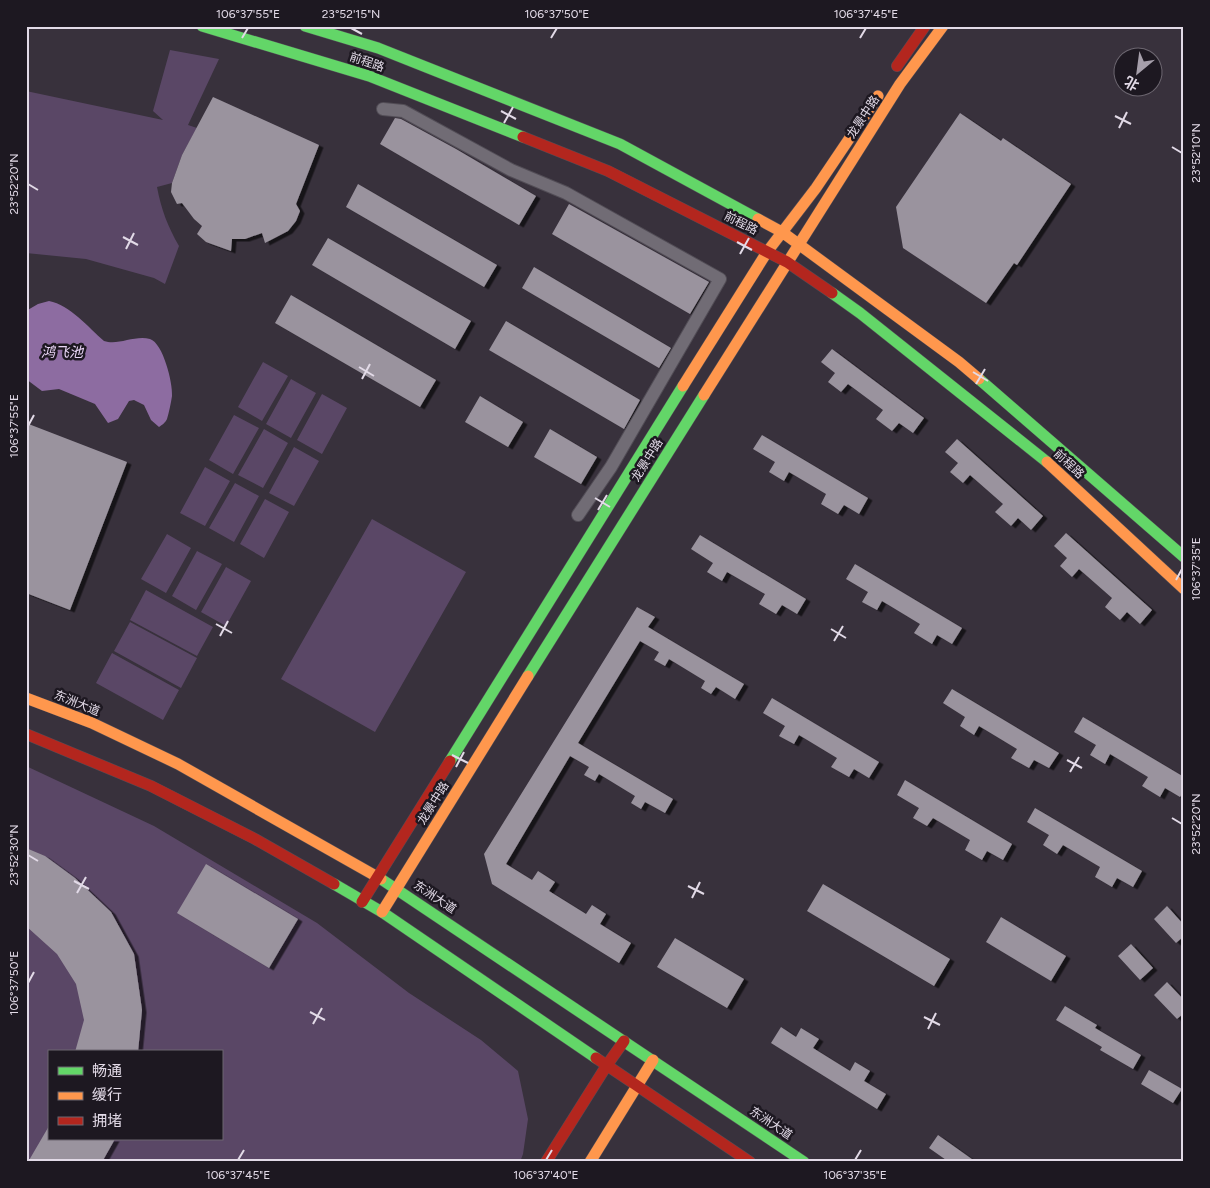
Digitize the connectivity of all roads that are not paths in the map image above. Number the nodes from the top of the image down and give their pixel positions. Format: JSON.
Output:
{"nodes":[{"id":1,"x":202,"y":26,"type":"edge"},
{"id":2,"x":305,"y":26,"type":"edge"},
{"id":3,"x":925,"y":26,"type":"edge"},
{"id":4,"x":943,"y":26,"type":"edge"},
{"id":5,"x":383,"y":108,"type":"dead end"},
{"id":6,"x":782,"y":232,"type":"junction"},
{"id":7,"x":799,"y":244,"type":"junction"},
{"id":8,"x":767,"y":252,"type":"junction"},
{"id":9,"x":787,"y":262,"type":"junction"},
{"id":10,"x":578,"y":515,"type":"dead end"},
{"id":11,"x":1184,"y":557,"type":"edge"},
{"id":12,"x":1184,"y":589,"type":"edge"},
{"id":13,"x":26,"y":698,"type":"edge"},
{"id":14,"x":26,"y":734,"type":"edge"},
{"id":15,"x":378,"y":878,"type":"junction"},
{"id":16,"x":396,"y":888,"type":"junction"},
{"id":17,"x":362,"y":902,"type":"junction"},
{"id":18,"x":382,"y":912,"type":"junction"},
{"id":19,"x":624,"y":1041,"type":"junction"},
{"id":20,"x":653,"y":1060,"type":"junction"},
{"id":21,"x":606,"y":1065,"type":"junction"},
{"id":22,"x":637,"y":1086,"type":"junction"},
{"id":23,"x":546,"y":1162,"type":"edge"},
{"id":24,"x":590,"y":1162,"type":"edge"},
{"id":25,"x":750,"y":1162,"type":"edge"},
{"id":26,"x":804,"y":1162,"type":"edge"}],
"edges":[{"from":1,"to":8,"type":"street","name":"前程路"},
{"from":2,"to":6,"type":"street","name":"前程路"},
{"from":3,"to":6,"type":"street","name":"龙景中路"},
{"from":4,"to":7,"type":"street","name":"龙景中路"},
{"from":5,"to":10,"type":"street"},
{"from":6,"to":7,"type":"street","name":"前程路"},
{"from":6,"to":8,"type":"street","name":"龙景中路"},
{"from":7,"to":9,"type":"street","name":"龙景中路"},
{"from":7,"to":11,"type":"street","name":"前程路"},
{"from":8,"to":9,"type":"street","name":"前程路"},
{"from":8,"to":15,"type":"street","name":"龙景中路"},
{"from":9,"to":12,"type":"street","name":"前程路"},
{"from":9,"to":16,"type":"street","name":"龙景中路"},
{"from":13,"to":15,"type":"street","name":"东洲大道"},
{"from":14,"to":17,"type":"street"},
{"from":15,"to":16,"type":"street","name":"东洲大道"},
{"from":15,"to":17,"type":"street","name":"龙景中路"},
{"from":16,"to":18,"type":"street","name":"龙景中路"},
{"from":16,"to":19,"type":"street","name":"东洲大道"},
{"from":17,"to":18,"type":"street"},
{"from":18,"to":21,"type":"street"},
{"from":19,"to":20,"type":"street","name":"东洲大道"},
{"from":19,"to":21,"type":"street"},
{"from":20,"to":22,"type":"street"},
{"from":20,"to":26,"type":"street","name":"东洲大道"},
{"from":21,"to":22,"type":"street"},
{"from":21,"to":23,"type":"street"},
{"from":22,"to":24,"type":"street"},
{"from":22,"to":25,"type":"street"}]}
